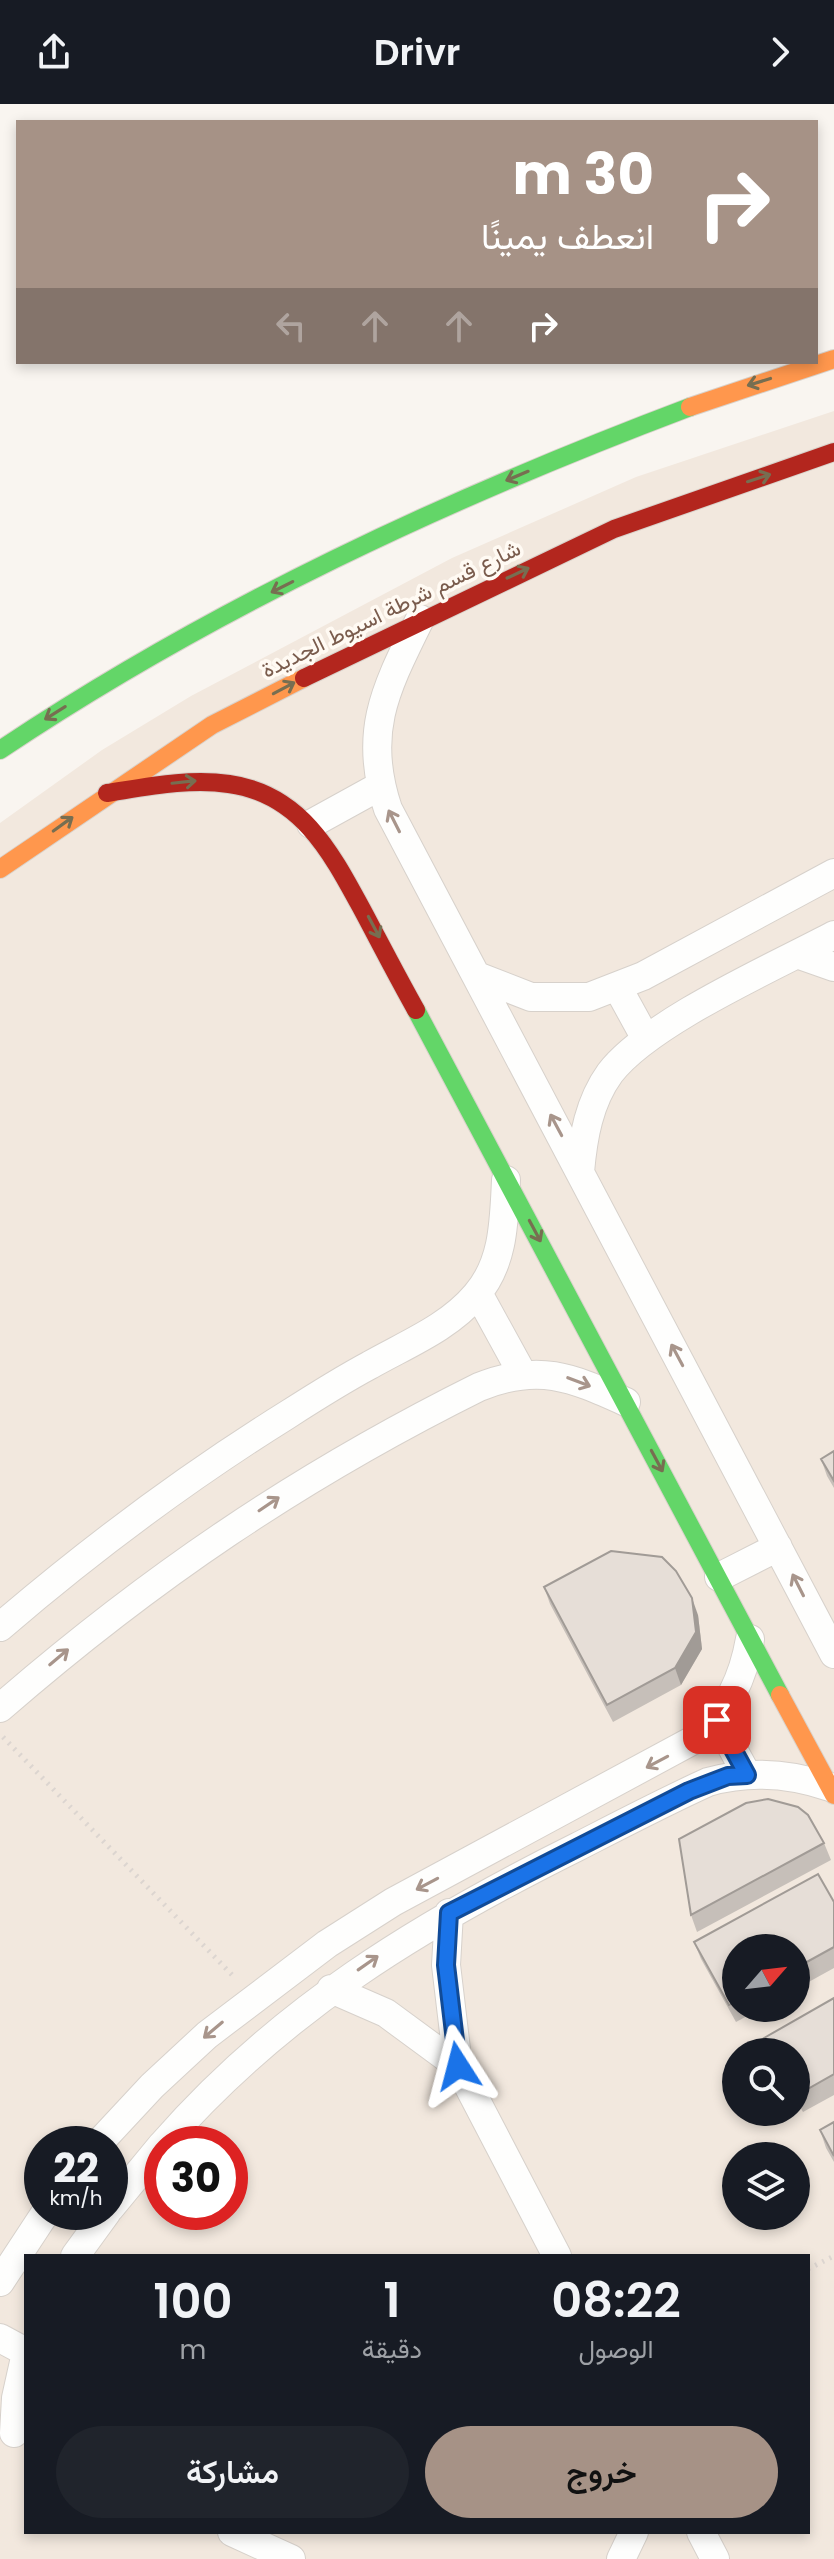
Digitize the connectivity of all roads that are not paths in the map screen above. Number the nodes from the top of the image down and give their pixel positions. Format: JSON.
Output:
{"nodes":[{"id":1,"x":818,"y":364,"type":"edge"},
{"id":2,"x":834,"y":452,"type":"edge"},
{"id":3,"x":420,"y":619,"type":"junction"},
{"id":4,"x":0,"y":750,"type":"edge"},
{"id":5,"x":380,"y":786,"type":"junction"},
{"id":6,"x":107,"y":793,"type":"junction"},
{"id":7,"x":311,"y":824,"type":"junction"},
{"id":8,"x":0,"y":869,"type":"edge"},
{"id":9,"x":834,"y":873,"type":"edge"},
{"id":10,"x":834,"y":935,"type":"edge"},
{"id":11,"x":797,"y":954,"type":"junction"},
{"id":12,"x":834,"y":967,"type":"edge"},
{"id":13,"x":477,"y":976,"type":"junction"},
{"id":14,"x":618,"y":988,"type":"junction"},
{"id":15,"x":646,"y":1039,"type":"junction"},
{"id":16,"x":580,"y":1172,"type":"junction"},
{"id":17,"x":506,"y":1176,"type":"junction"},
{"id":18,"x":478,"y":1293,"type":"junction"},
{"id":19,"x":523,"y":1375,"type":"junction"},
{"id":20,"x":626,"y":1402,"type":"junction"},
{"id":21,"x":778,"y":1547,"type":"junction"},
{"id":22,"x":719,"y":1577,"type":"junction"},
{"id":23,"x":0,"y":1627,"type":"edge"},
{"id":24,"x":750,"y":1639,"type":"junction"},
{"id":25,"x":834,"y":1654,"type":"edge"},
{"id":26,"x":0,"y":1708,"type":"edge"},
{"id":27,"x":717,"y":1720,"type":"junction"},
{"id":28,"x":747,"y":1775,"type":"junction"},
{"id":29,"x":832,"y":1791,"type":"edge"},
{"id":30,"x":449,"y":1913,"type":"junction"},
{"id":31,"x":331,"y":1989,"type":"junction"},
{"id":32,"x":458,"y":2066,"type":"junction"},
{"id":33,"x":115,"y":2126,"type":"edge"},
{"id":34,"x":179,"y":2126,"type":"edge"},
{"id":35,"x":144,"y":2166,"type":"edge"},
{"id":36,"x":128,"y":2186,"type":"edge"},
{"id":37,"x":34,"y":2230,"type":"edge"},
{"id":38,"x":94,"y":2230,"type":"edge"},
{"id":39,"x":76,"y":2254,"type":"edge"},
{"id":40,"x":556,"y":2254,"type":"edge"},
{"id":41,"x":0,"y":2282,"type":"edge"},
{"id":42,"x":0,"y":2338,"type":"edge"},
{"id":43,"x":24,"y":2351,"type":"edge"},
{"id":44,"x":24,"y":2361,"type":"edge"},
{"id":45,"x":13,"y":2433,"type":"edge"},
{"id":46,"x":236,"y":2534,"type":"edge"},
{"id":47,"x":633,"y":2534,"type":"edge"},
{"id":48,"x":702,"y":2534,"type":"edge"},
{"id":49,"x":291,"y":2559,"type":"edge"},
{"id":50,"x":621,"y":2559,"type":"edge"},
{"id":51,"x":715,"y":2559,"type":"edge"}],
"edges":[{"from":1,"to":4,"type":"main road","one_way":true},
{"from":3,"to":2,"type":"main road","name":"شارع قسم شرطة اسيوط الجديدة","one_way":true},
{"from":3,"to":5,"type":"street"},
{"from":6,"to":3,"type":"main road","name":"شارع قسم شرطة اسيوط الجديدة","one_way":true},
{"from":5,"to":7,"type":"street"},
{"from":13,"to":5,"type":"street","one_way":true},
{"from":6,"to":7,"type":"main road","one_way":true},
{"from":8,"to":6,"type":"main road","name":"شارع قسم شرطة اسيوط الجديدة","one_way":true},
{"from":7,"to":17,"type":"main road","one_way":true},
{"from":9,"to":14,"type":"street"},
{"from":10,"to":11,"type":"street"},
{"from":11,"to":12,"type":"street"},
{"from":11,"to":15,"type":"street"},
{"from":13,"to":14,"type":"street"},
{"from":16,"to":13,"type":"street","one_way":true},
{"from":14,"to":15,"type":"street"},
{"from":15,"to":16,"type":"street"},
{"from":21,"to":16,"type":"street","one_way":true},
{"from":17,"to":18,"type":"street"},
{"from":17,"to":20,"type":"main road","one_way":true},
{"from":18,"to":19,"type":"street"},
{"from":18,"to":23,"type":"street"},
{"from":19,"to":20,"type":"street","one_way":true},
{"from":26,"to":19,"type":"street","one_way":true},
{"from":20,"to":22,"type":"main road","one_way":true},
{"from":21,"to":22,"type":"street"},
{"from":25,"to":21,"type":"street","one_way":true},
{"from":22,"to":24,"type":"main road"},
{"from":24,"to":27,"type":"street"},
{"from":24,"to":29,"type":"main road"},
{"from":27,"to":28,"type":"street"},
{"from":27,"to":33,"type":"street","one_way":true},
{"from":28,"to":29,"type":"street"},
{"from":28,"to":30,"type":"street"},
{"from":31,"to":30,"type":"street","one_way":true},
{"from":30,"to":32,"type":"street"},
{"from":31,"to":32,"type":"street"},
{"from":31,"to":34,"type":"street"},
{"from":32,"to":40,"type":"street"},
{"from":35,"to":36,"type":"street"},
{"from":37,"to":41,"type":"street"},
{"from":38,"to":39,"type":"street"},
{"from":42,"to":43,"type":"street"},
{"from":44,"to":45,"type":"street"},
{"from":46,"to":49,"type":"street"},
{"from":47,"to":50,"type":"street"},
{"from":48,"to":51,"type":"street"}]}
